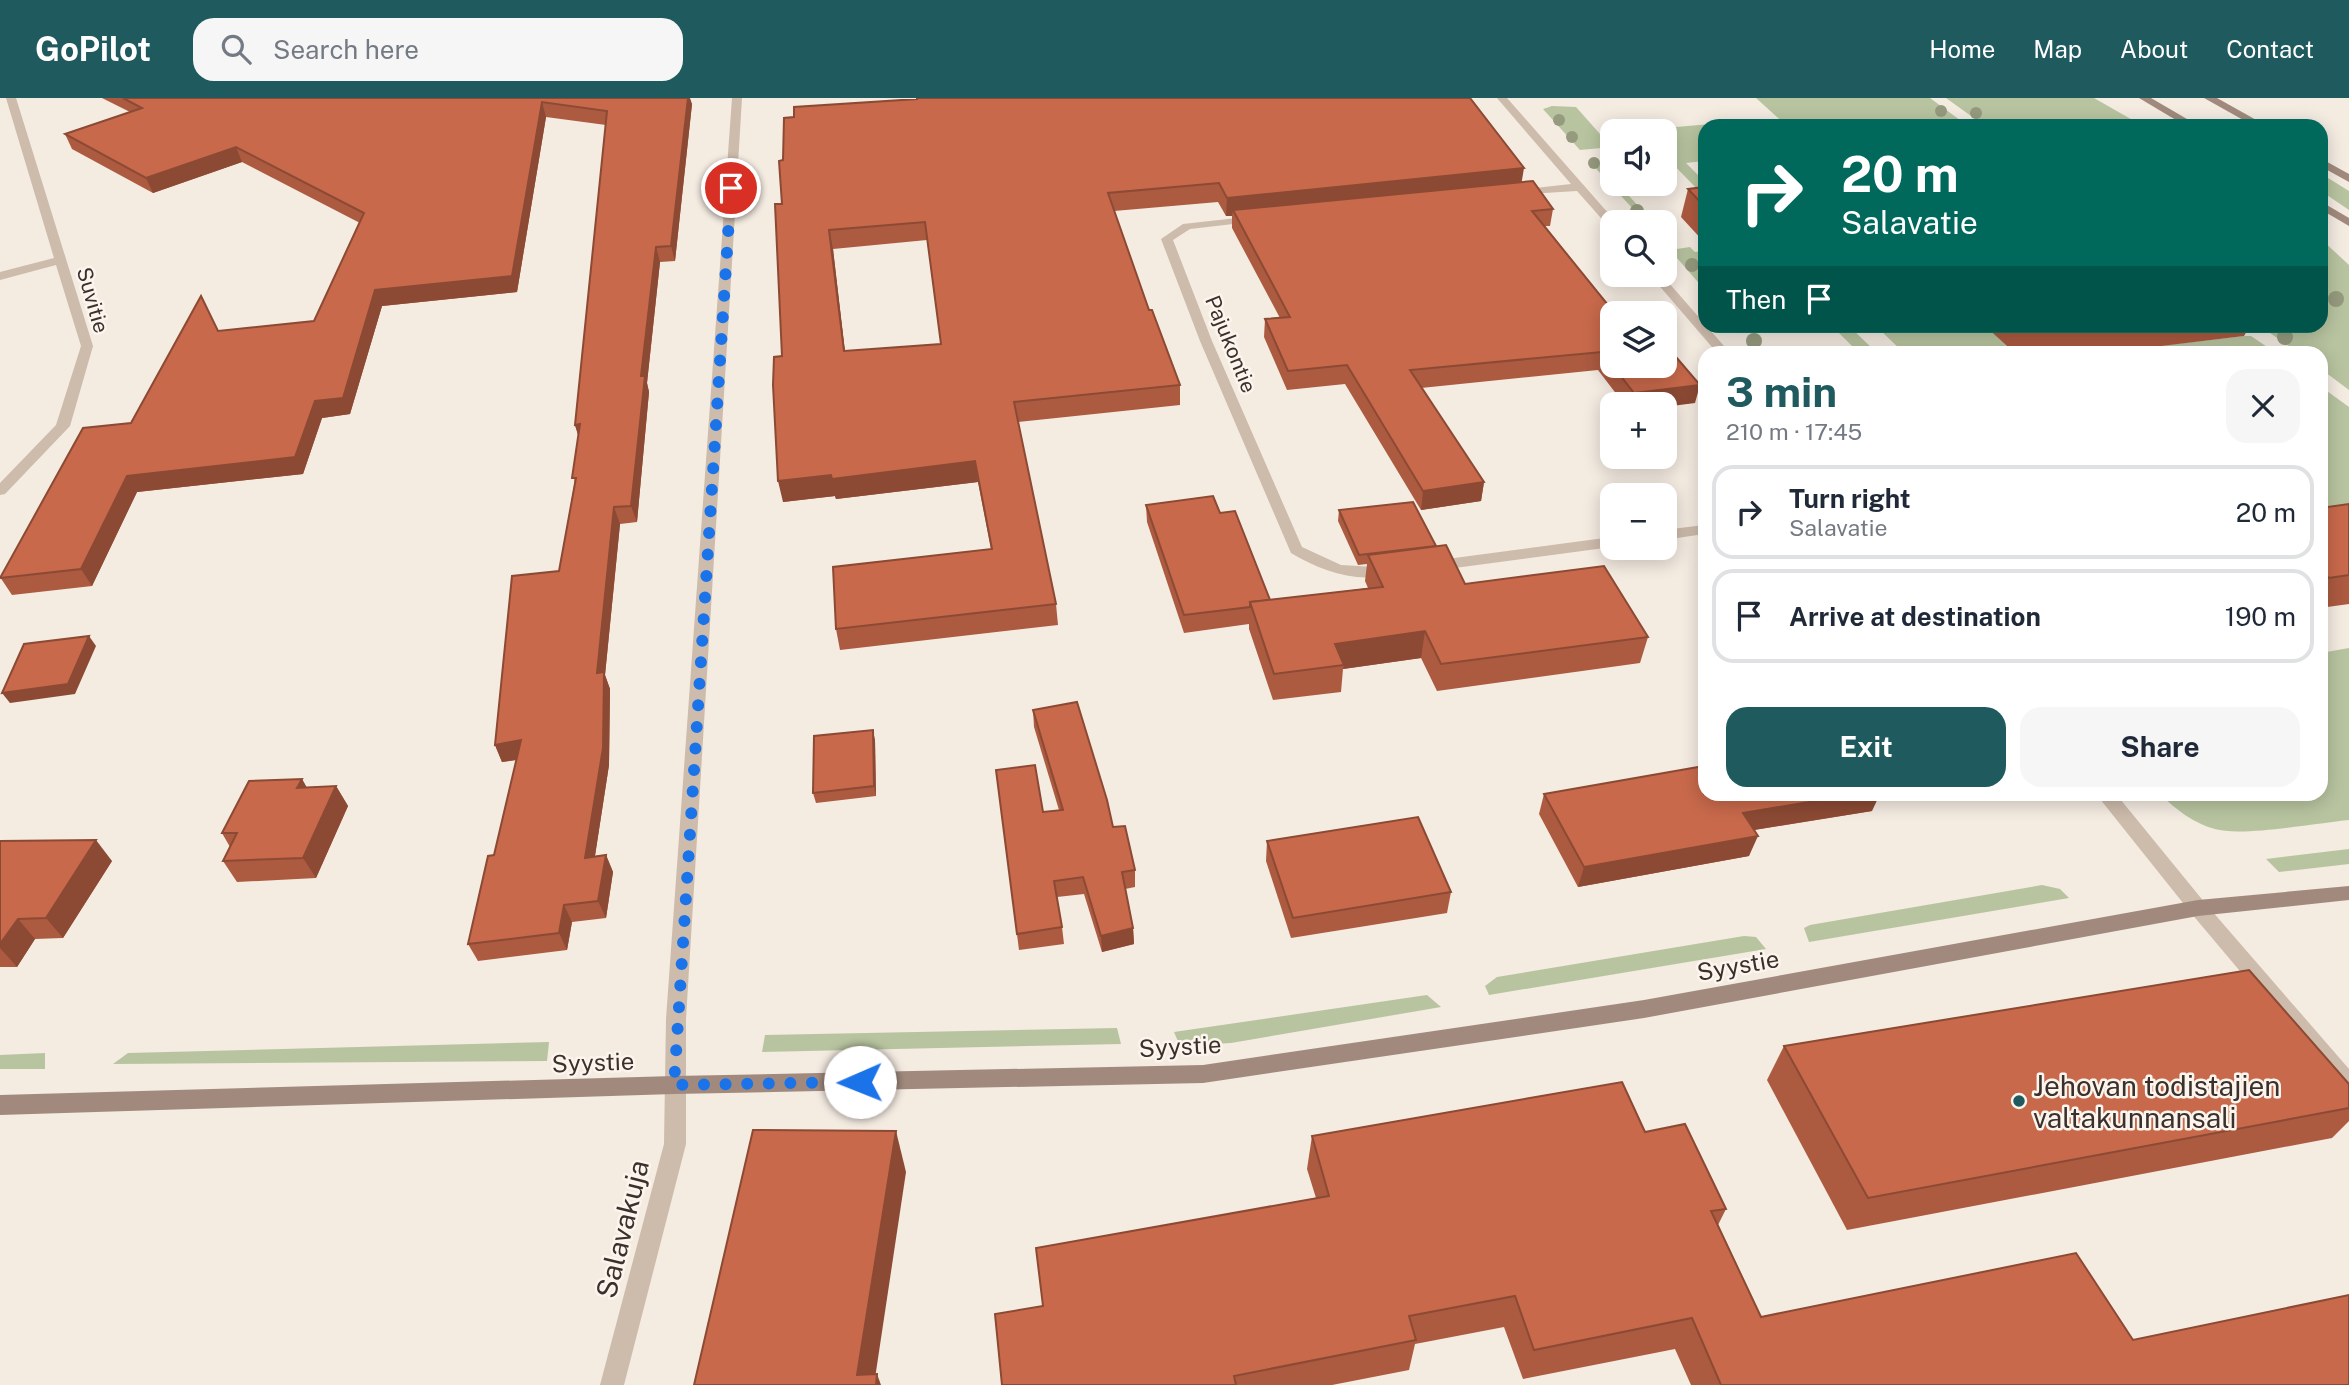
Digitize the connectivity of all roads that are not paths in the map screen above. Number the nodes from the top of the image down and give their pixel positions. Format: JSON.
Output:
{"nodes":[{"id":1,"x":737,"y":98,"type":"edge"},
{"id":2,"x":1502,"y":98,"type":"edge"},
{"id":3,"x":2144,"y":98,"type":"edge"},
{"id":4,"x":2209,"y":98,"type":"edge"},
{"id":5,"x":8,"y":102,"type":"edge"},
{"id":6,"x":2182,"y":119,"type":"edge"},
{"id":7,"x":2249,"y":119,"type":"edge"},
{"id":8,"x":2328,"y":166,"type":"edge"},
{"id":9,"x":2349,"y":179,"type":"edge"},
{"id":10,"x":1579,"y":187,"type":"junction"},
{"id":11,"x":1504,"y":194,"type":"edge"},
{"id":12,"x":2328,"y":209,"type":"edge"},
{"id":13,"x":1600,"y":211,"type":"edge"},
{"id":14,"x":1268,"y":218,"type":"edge"},
{"id":15,"x":2349,"y":223,"type":"edge"},
{"id":16,"x":62,"y":260,"type":"junction"},
{"id":17,"x":0,"y":276,"type":"edge"},
{"id":18,"x":1666,"y":287,"type":"edge"},
{"id":19,"x":1698,"y":323,"type":"edge"},
{"id":20,"x":0,"y":491,"type":"edge"},
{"id":21,"x":1698,"y":531,"type":"edge"},
{"id":22,"x":1677,"y":533,"type":"edge"},
{"id":23,"x":1600,"y":544,"type":"edge"},
{"id":24,"x":2111,"y":801,"type":"edge"},
{"id":25,"x":2349,"y":893,"type":"edge"},
{"id":26,"x":2198,"y":908,"type":"junction"},
{"id":27,"x":2349,"y":1084,"type":"edge"},
{"id":28,"x":674,"y":1085,"type":"junction"},
{"id":29,"x":0,"y":1105,"type":"edge"},
{"id":30,"x":612,"y":1385,"type":"edge"}],
"edges":[{"from":1,"to":28,"type":"street","name":"Salavakuja"},
{"from":2,"to":10,"type":"street"},
{"from":3,"to":6,"type":"street"},
{"from":4,"to":7,"type":"street"},
{"from":5,"to":16,"type":"street","name":"Suvitie"},
{"from":8,"to":9,"type":"street"},
{"from":10,"to":11,"type":"street"},
{"from":10,"to":13,"type":"street"},
{"from":12,"to":15,"type":"street"},
{"from":14,"to":23,"type":"street","name":"Pajukontie"},
{"from":16,"to":17,"type":"street"},
{"from":16,"to":20,"type":"street","name":"Suvitie"},
{"from":18,"to":19,"type":"street"},
{"from":21,"to":22,"type":"street"},
{"from":24,"to":26,"type":"street"},
{"from":25,"to":26,"type":"street","name":"Syystie"},
{"from":26,"to":27,"type":"street"},
{"from":26,"to":28,"type":"street","name":"Syystie"},
{"from":28,"to":29,"type":"street","name":"Syystie"},
{"from":28,"to":30,"type":"street","name":"Salavakuja"}]}
